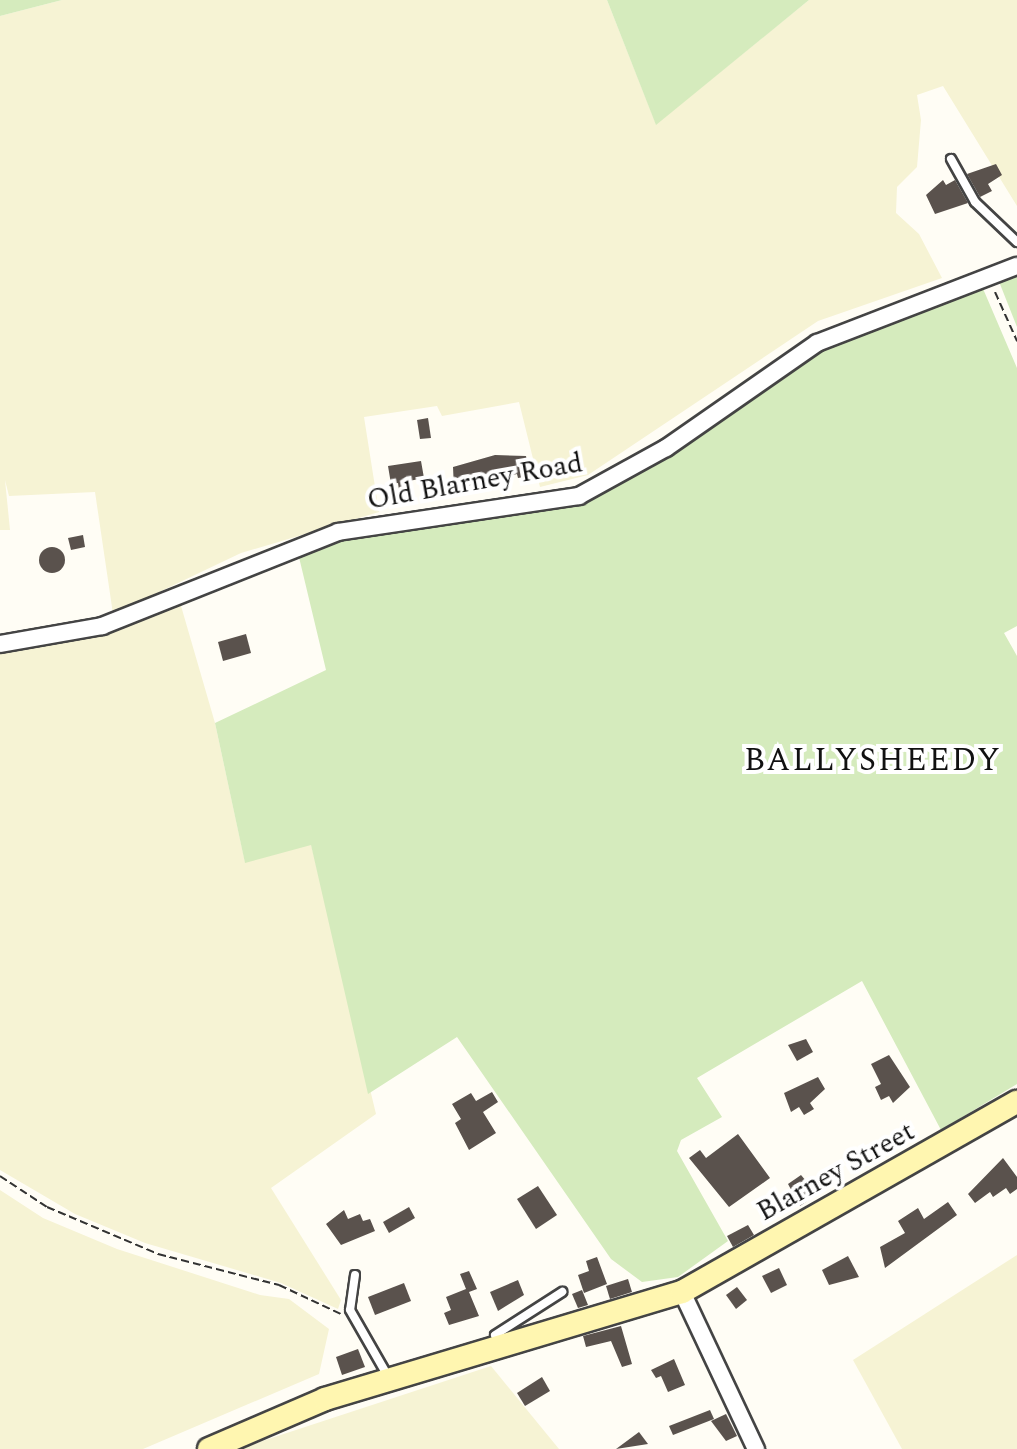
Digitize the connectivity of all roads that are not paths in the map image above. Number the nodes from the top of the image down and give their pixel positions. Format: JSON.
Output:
{"nodes":[{"id":1,"x":951,"y":159,"type":"dead end"},
{"id":2,"x":1017,"y":242,"type":"edge"},
{"id":3,"x":1017,"y":266,"type":"edge"},
{"id":4,"x":0,"y":644,"type":"edge"},
{"id":5,"x":1017,"y":1102,"type":"edge"},
{"id":6,"x":355,"y":1275,"type":"dead end"},
{"id":7,"x":562,"y":1292,"type":"dead end"},
{"id":8,"x":682,"y":1292,"type":"junction"},
{"id":9,"x":499,"y":1349,"type":"junction"},
{"id":10,"x":392,"y":1382,"type":"junction"},
{"id":11,"x":209,"y":1449,"type":"edge"},
{"id":12,"x":756,"y":1449,"type":"edge"}],
"edges":[{"from":1,"to":2,"type":"lane"},
{"from":3,"to":4,"type":"street","name":"Old Blarney Road"},
{"from":5,"to":8,"type":"street","name":"Blarney Street"},
{"from":6,"to":10,"type":"lane"},
{"from":7,"to":9,"type":"lane"},
{"from":8,"to":9,"type":"street","name":"Blarney Street"},
{"from":8,"to":12,"type":"street"},
{"from":9,"to":10,"type":"street","name":"Blarney Street"},
{"from":10,"to":11,"type":"street","name":"Blarney Street"}]}
